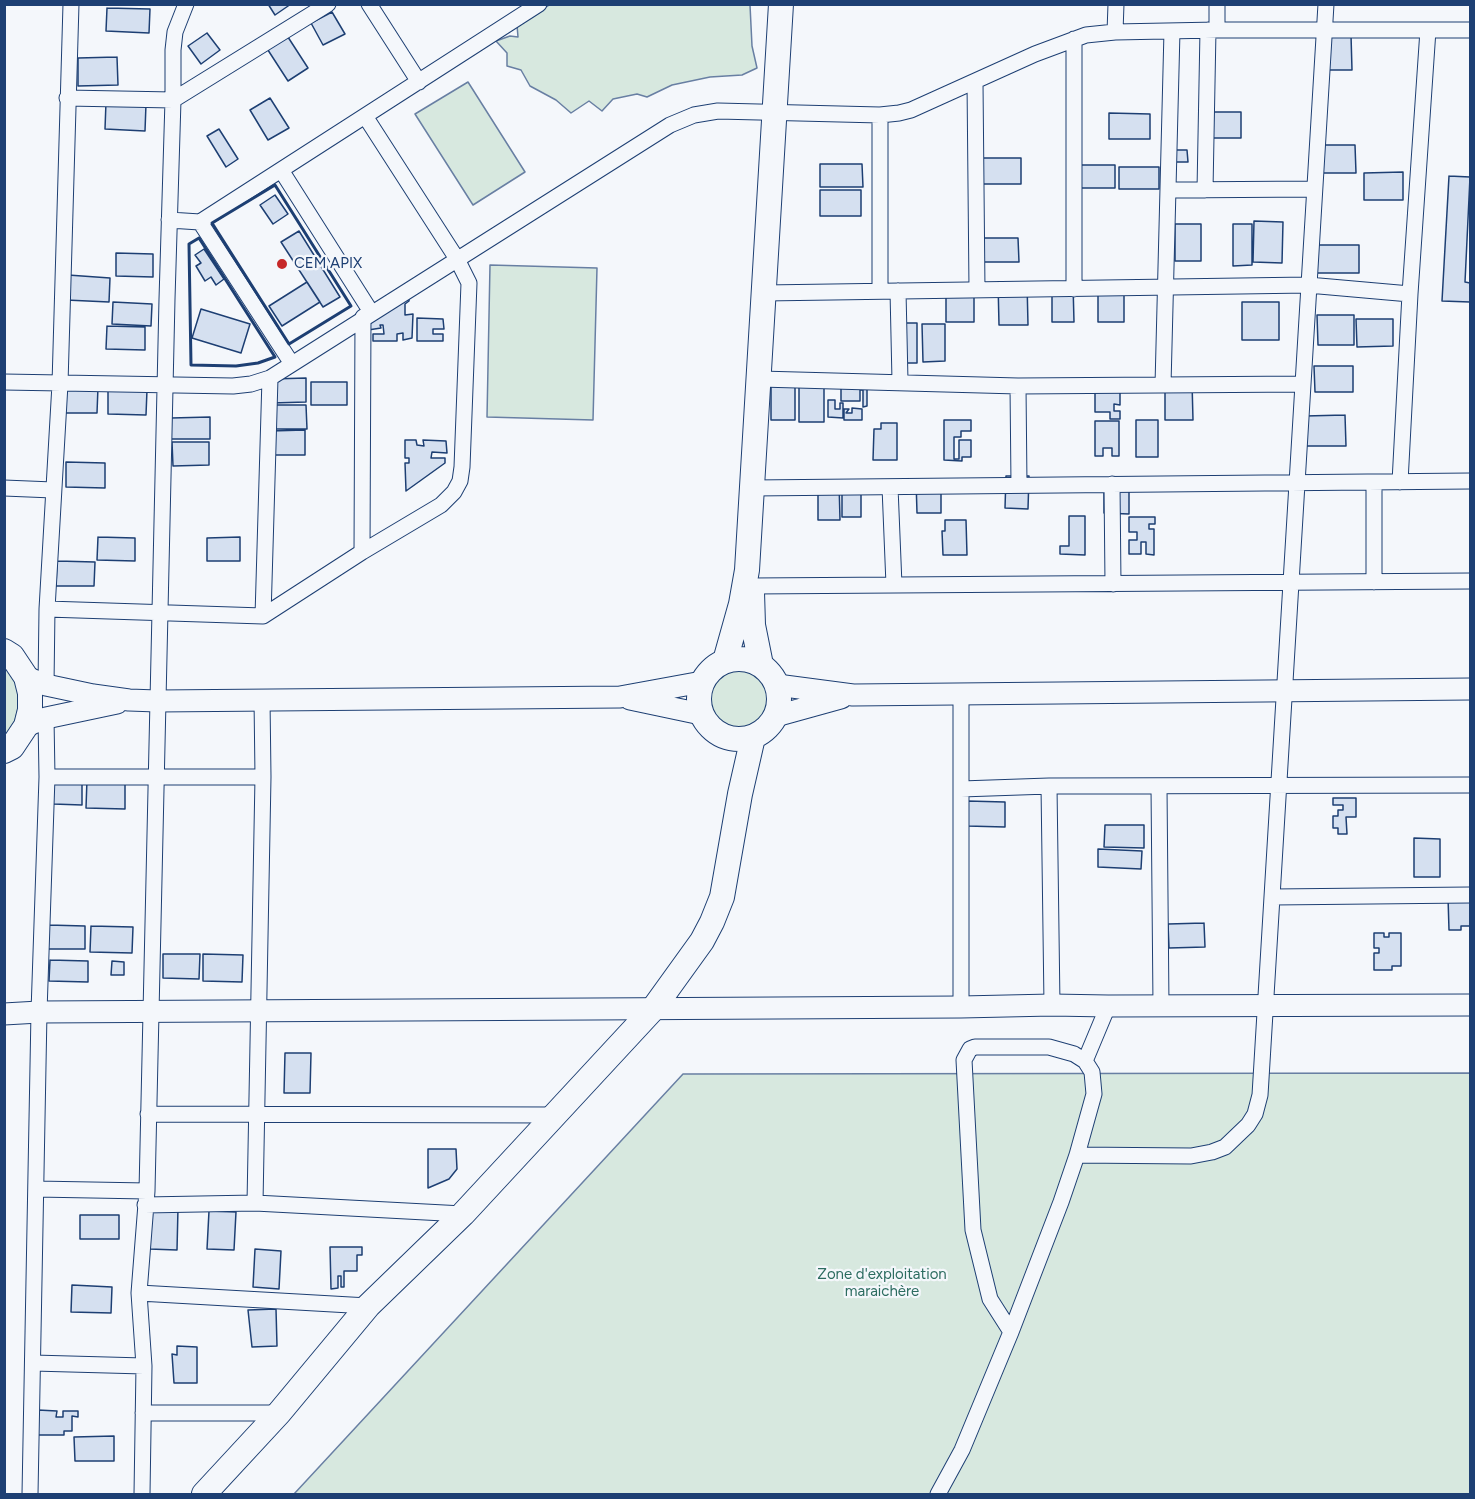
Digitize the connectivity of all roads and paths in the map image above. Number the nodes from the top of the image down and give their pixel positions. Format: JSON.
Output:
{"nodes":[{"id":1,"x":71,"y":4,"type":"edge"},
{"id":2,"x":186,"y":4,"type":"edge"},
{"id":3,"x":328,"y":4,"type":"edge"},
{"id":4,"x":369,"y":4,"type":"edge"},
{"id":5,"x":538,"y":4,"type":"edge"},
{"id":6,"x":781,"y":4,"type":"edge"},
{"id":7,"x":1116,"y":4,"type":"edge"},
{"id":8,"x":1217,"y":4,"type":"edge"},
{"id":9,"x":1326,"y":4,"type":"edge"},
{"id":10,"x":1324,"y":29,"type":"junction"},
{"id":11,"x":1212,"y":30,"type":"junction"},
{"id":12,"x":1428,"y":30,"type":"junction"},
{"id":13,"x":1470,"y":30,"type":"edge"},
{"id":14,"x":1172,"y":31,"type":"junction"},
{"id":15,"x":1115,"y":32,"type":"junction"},
{"id":16,"x":1074,"y":39,"type":"junction"},
{"id":17,"x":975,"y":81,"type":"junction"},
{"id":18,"x":419,"y":82,"type":"junction"},
{"id":19,"x":67,"y":98,"type":"junction"},
{"id":20,"x":173,"y":100,"type":"junction"},
{"id":21,"x":774,"y":112,"type":"junction"},
{"id":22,"x":880,"y":115,"type":"junction"},
{"id":23,"x":365,"y":116,"type":"junction"},
{"id":24,"x":280,"y":170,"type":"junction"},
{"id":25,"x":1314,"y":189,"type":"junction"},
{"id":26,"x":1168,"y":190,"type":"junction"},
{"id":27,"x":1205,"y":190,"type":"junction"},
{"id":28,"x":169,"y":220,"type":"junction"},
{"id":29,"x":200,"y":222,"type":"junction"},
{"id":30,"x":458,"y":259,"type":"junction"},
{"id":31,"x":1308,"y":285,"type":"junction"},
{"id":32,"x":1166,"y":287,"type":"junction"},
{"id":33,"x":1074,"y":289,"type":"junction"},
{"id":34,"x":977,"y":290,"type":"junction"},
{"id":35,"x":880,"y":291,"type":"junction"},
{"id":36,"x":898,"y":291,"type":"junction"},
{"id":37,"x":764,"y":293,"type":"junction"},
{"id":38,"x":1410,"y":294,"type":"junction"},
{"id":39,"x":367,"y":315,"type":"junction"},
{"id":40,"x":292,"y":364,"type":"junction"},
{"id":41,"x":270,"y":378,"type":"junction"},
{"id":42,"x":760,"y":379,"type":"junction"},
{"id":43,"x":900,"y":381,"type":"junction"},
{"id":44,"x":4,"y":382,"type":"edge"},
{"id":45,"x":60,"y":384,"type":"junction"},
{"id":46,"x":1303,"y":384,"type":"junction"},
{"id":47,"x":165,"y":385,"type":"junction"},
{"id":48,"x":1163,"y":385,"type":"junction"},
{"id":49,"x":1018,"y":386,"type":"junction"},
{"id":50,"x":1470,"y":480,"type":"edge"},
{"id":51,"x":1374,"y":482,"type":"junction"},
{"id":52,"x":1400,"y":482,"type":"junction"},
{"id":53,"x":1297,"y":483,"type":"junction"},
{"id":54,"x":1112,"y":484,"type":"junction"},
{"id":55,"x":1019,"y":485,"type":"junction"},
{"id":56,"x":890,"y":487,"type":"junction"},
{"id":57,"x":4,"y":488,"type":"edge"},
{"id":58,"x":752,"y":488,"type":"junction"},
{"id":59,"x":53,"y":490,"type":"junction"},
{"id":60,"x":362,"y":552,"type":"junction"},
{"id":61,"x":750,"y":578,"type":"junction"},
{"id":62,"x":1470,"y":581,"type":"edge"},
{"id":63,"x":1291,"y":582,"type":"junction"},
{"id":64,"x":1374,"y":582,"type":"junction"},
{"id":65,"x":1113,"y":584,"type":"junction"},
{"id":66,"x":894,"y":585,"type":"junction"},
{"id":67,"x":47,"y":609,"type":"junction"},
{"id":68,"x":159,"y":612,"type":"junction"},
{"id":69,"x":263,"y":616,"type":"junction"},
{"id":70,"x":4,"y":651,"type":"edge"},
{"id":71,"x":724,"y":661,"type":"junction"},
{"id":72,"x":761,"y":665,"type":"junction"},
{"id":73,"x":36,"y":681,"type":"junction"},
{"id":74,"x":702,"y":682,"type":"junction"},
{"id":75,"x":777,"y":685,"type":"junction"},
{"id":76,"x":1470,"y":689,"type":"edge"},
{"id":77,"x":1285,"y":691,"type":"junction"},
{"id":78,"x":853,"y":695,"type":"junction"},
{"id":79,"x":961,"y":695,"type":"junction"},
{"id":80,"x":620,"y":697,"type":"junction"},
{"id":81,"x":262,"y":699,"type":"junction"},
{"id":82,"x":129,"y":700,"type":"junction"},
{"id":83,"x":157,"y":701,"type":"junction"},
{"id":84,"x":701,"y":714,"type":"junction"},
{"id":85,"x":776,"y":716,"type":"junction"},
{"id":86,"x":36,"y":722,"type":"junction"},
{"id":87,"x":722,"y":736,"type":"junction"},
{"id":88,"x":753,"y":737,"type":"junction"},
{"id":89,"x":4,"y":751,"type":"edge"},
{"id":90,"x":47,"y":777,"type":"junction"},
{"id":91,"x":157,"y":777,"type":"junction"},
{"id":92,"x":263,"y":777,"type":"junction"},
{"id":93,"x":1470,"y":785,"type":"edge"},
{"id":94,"x":1049,"y":786,"type":"junction"},
{"id":95,"x":1278,"y":787,"type":"junction"},
{"id":96,"x":1159,"y":788,"type":"junction"},
{"id":97,"x":961,"y":789,"type":"junction"},
{"id":98,"x":741,"y":794,"type":"junction"},
{"id":99,"x":1470,"y":895,"type":"edge"},
{"id":100,"x":1273,"y":897,"type":"junction"},
{"id":101,"x":1052,"y":1005,"type":"junction"},
{"id":102,"x":1470,"y":1005,"type":"edge"},
{"id":103,"x":1108,"y":1006,"type":"junction"},
{"id":104,"x":1161,"y":1006,"type":"junction"},
{"id":105,"x":1266,"y":1006,"type":"junction"},
{"id":106,"x":961,"y":1007,"type":"junction"},
{"id":107,"x":653,"y":1009,"type":"junction"},
{"id":108,"x":150,"y":1011,"type":"junction"},
{"id":109,"x":258,"y":1011,"type":"junction"},
{"id":110,"x":39,"y":1012,"type":"junction"},
{"id":111,"x":4,"y":1014,"type":"edge"},
{"id":112,"x":1085,"y":1061,"type":"junction"},
{"id":113,"x":148,"y":1114,"type":"junction"},
{"id":114,"x":257,"y":1114,"type":"junction"},
{"id":115,"x":554,"y":1115,"type":"junction"},
{"id":116,"x":1077,"y":1155,"type":"junction"},
{"id":117,"x":36,"y":1189,"type":"junction"},
{"id":118,"x":146,"y":1198,"type":"junction"},
{"id":119,"x":255,"y":1203,"type":"junction"},
{"id":120,"x":463,"y":1214,"type":"junction"},
{"id":121,"x":139,"y":1293,"type":"junction"},
{"id":122,"x":368,"y":1306,"type":"junction"},
{"id":123,"x":1011,"y":1332,"type":"junction"},
{"id":124,"x":33,"y":1363,"type":"junction"},
{"id":125,"x":144,"y":1366,"type":"junction"},
{"id":126,"x":143,"y":1413,"type":"junction"},
{"id":127,"x":279,"y":1413,"type":"junction"},
{"id":128,"x":30,"y":1494,"type":"edge"},
{"id":129,"x":142,"y":1494,"type":"edge"},
{"id":130,"x":204,"y":1494,"type":"edge"},
{"id":131,"x":938,"y":1494,"type":"edge"}],
"edges":[{"from":1,"to":19,"type":"street"},
{"from":2,"to":20,"type":"street"},
{"from":3,"to":20,"type":"street"},
{"from":4,"to":18,"type":"street"},
{"from":5,"to":18,"type":"street"},
{"from":6,"to":21,"type":"main road"},
{"from":7,"to":15,"type":"street"},
{"from":8,"to":11,"type":"street"},
{"from":9,"to":10,"type":"street"},
{"from":10,"to":11,"type":"street"},
{"from":10,"to":12,"type":"street"},
{"from":10,"to":25,"type":"street"},
{"from":11,"to":14,"type":"street"},
{"from":11,"to":27,"type":"street"},
{"from":12,"to":13,"type":"street"},
{"from":12,"to":38,"type":"street"},
{"from":14,"to":15,"type":"street"},
{"from":14,"to":26,"type":"street"},
{"from":15,"to":16,"type":"street"},
{"from":16,"to":17,"type":"street"},
{"from":16,"to":33,"type":"street"},
{"from":17,"to":22,"type":"street"},
{"from":17,"to":34,"type":"street"},
{"from":18,"to":23,"type":"street"},
{"from":19,"to":20,"type":"street"},
{"from":19,"to":45,"type":"street"},
{"from":20,"to":28,"type":"street"},
{"from":21,"to":22,"type":"street"},
{"from":21,"to":30,"type":"street"},
{"from":21,"to":37,"type":"main road"},
{"from":22,"to":35,"type":"street"},
{"from":23,"to":24,"type":"street"},
{"from":23,"to":30,"type":"street"},
{"from":24,"to":29,"type":"street"},
{"from":24,"to":39,"type":"street"},
{"from":25,"to":27,"type":"street"},
{"from":25,"to":31,"type":"street"},
{"from":26,"to":27,"type":"street"},
{"from":26,"to":32,"type":"street"},
{"from":28,"to":29,"type":"street"},
{"from":28,"to":47,"type":"street"},
{"from":29,"to":40,"type":"street"},
{"from":30,"to":39,"type":"street"},
{"from":30,"to":60,"type":"street"},
{"from":31,"to":32,"type":"street"},
{"from":31,"to":38,"type":"street"},
{"from":31,"to":46,"type":"street"},
{"from":32,"to":33,"type":"street"},
{"from":32,"to":48,"type":"street"},
{"from":33,"to":34,"type":"street"},
{"from":34,"to":36,"type":"street"},
{"from":35,"to":36,"type":"street"},
{"from":35,"to":37,"type":"street"},
{"from":36,"to":43,"type":"street"},
{"from":37,"to":42,"type":"main road"},
{"from":38,"to":52,"type":"street"},
{"from":39,"to":40,"type":"street"},
{"from":39,"to":60,"type":"street"},
{"from":40,"to":41,"type":"street"},
{"from":41,"to":47,"type":"street"},
{"from":41,"to":69,"type":"street"},
{"from":42,"to":43,"type":"street"},
{"from":42,"to":58,"type":"main road"},
{"from":43,"to":49,"type":"street"},
{"from":44,"to":45,"type":"street"},
{"from":45,"to":47,"type":"street"},
{"from":45,"to":59,"type":"street"},
{"from":46,"to":48,"type":"street"},
{"from":46,"to":53,"type":"street"},
{"from":47,"to":68,"type":"street"},
{"from":48,"to":49,"type":"street"},
{"from":49,"to":55,"type":"street"},
{"from":50,"to":52,"type":"street"},
{"from":51,"to":52,"type":"street"},
{"from":51,"to":53,"type":"street"},
{"from":51,"to":64,"type":"street"},
{"from":53,"to":54,"type":"street"},
{"from":53,"to":63,"type":"street"},
{"from":54,"to":55,"type":"street"},
{"from":54,"to":65,"type":"street"},
{"from":55,"to":56,"type":"street"},
{"from":56,"to":58,"type":"street"},
{"from":56,"to":66,"type":"street"},
{"from":57,"to":59,"type":"street"},
{"from":58,"to":61,"type":"main road"},
{"from":59,"to":67,"type":"street"},
{"from":60,"to":69,"type":"street"},
{"from":61,"to":66,"type":"street"},
{"from":61,"to":71,"type":"main road"},
{"from":61,"to":72,"type":"main road"},
{"from":62,"to":64,"type":"street"},
{"from":63,"to":64,"type":"street"},
{"from":63,"to":65,"type":"street"},
{"from":63,"to":77,"type":"street"},
{"from":65,"to":66,"type":"street"},
{"from":67,"to":68,"type":"street"},
{"from":67,"to":73,"type":"street"},
{"from":68,"to":69,"type":"street"},
{"from":68,"to":83,"type":"street"},
{"from":70,"to":73,"type":"main road"},
{"from":71,"to":72,"type":"main road"},
{"from":71,"to":74,"type":"main road"},
{"from":72,"to":75,"type":"main road"},
{"from":73,"to":82,"type":"street"},
{"from":73,"to":86,"type":"main road"},
{"from":74,"to":80,"type":"street"},
{"from":74,"to":84,"type":"main road"},
{"from":75,"to":78,"type":"street"},
{"from":75,"to":85,"type":"main road"},
{"from":76,"to":77,"type":"street"},
{"from":77,"to":79,"type":"street"},
{"from":77,"to":95,"type":"street"},
{"from":78,"to":79,"type":"street"},
{"from":78,"to":85,"type":"street"},
{"from":79,"to":97,"type":"street"},
{"from":80,"to":81,"type":"street"},
{"from":80,"to":84,"type":"street"},
{"from":81,"to":83,"type":"street"},
{"from":81,"to":92,"type":"street"},
{"from":82,"to":83,"type":"street"},
{"from":82,"to":86,"type":"street"},
{"from":83,"to":91,"type":"street"},
{"from":84,"to":87,"type":"main road"},
{"from":85,"to":88,"type":"main road"},
{"from":86,"to":89,"type":"main road"},
{"from":86,"to":90,"type":"street"},
{"from":87,"to":88,"type":"main road"},
{"from":87,"to":98,"type":"main road"},
{"from":88,"to":98,"type":"main road"},
{"from":90,"to":91,"type":"street"},
{"from":90,"to":110,"type":"street"},
{"from":91,"to":92,"type":"street"},
{"from":91,"to":108,"type":"street"},
{"from":92,"to":109,"type":"street"},
{"from":93,"to":95,"type":"street"},
{"from":94,"to":96,"type":"street"},
{"from":94,"to":97,"type":"street"},
{"from":94,"to":101,"type":"street"},
{"from":95,"to":96,"type":"street"},
{"from":95,"to":100,"type":"street"},
{"from":96,"to":104,"type":"street"},
{"from":97,"to":106,"type":"street"},
{"from":98,"to":107,"type":"main road"},
{"from":99,"to":100,"type":"street"},
{"from":100,"to":105,"type":"street"},
{"from":101,"to":103,"type":"street"},
{"from":101,"to":106,"type":"street"},
{"from":102,"to":105,"type":"street"},
{"from":103,"to":104,"type":"street"},
{"from":103,"to":112,"type":"street"},
{"from":104,"to":105,"type":"street"},
{"from":105,"to":116,"type":"street"},
{"from":106,"to":107,"type":"street"},
{"from":107,"to":109,"type":"street"},
{"from":107,"to":115,"type":"main road"},
{"from":108,"to":109,"type":"street"},
{"from":108,"to":110,"type":"street"},
{"from":108,"to":113,"type":"street"},
{"from":109,"to":114,"type":"street"},
{"from":110,"to":111,"type":"street"},
{"from":110,"to":117,"type":"street"},
{"from":112,"to":116,"type":"street"},
{"from":112,"to":123,"type":"street"},
{"from":113,"to":114,"type":"street"},
{"from":113,"to":118,"type":"street"},
{"from":114,"to":115,"type":"street"},
{"from":114,"to":119,"type":"street"},
{"from":115,"to":120,"type":"main road"},
{"from":116,"to":123,"type":"street"},
{"from":117,"to":118,"type":"street"},
{"from":117,"to":124,"type":"street"},
{"from":118,"to":119,"type":"street"},
{"from":118,"to":121,"type":"street"},
{"from":119,"to":120,"type":"street"},
{"from":120,"to":122,"type":"main road"},
{"from":121,"to":122,"type":"street"},
{"from":121,"to":125,"type":"street"},
{"from":122,"to":127,"type":"main road"},
{"from":123,"to":131,"type":"street"},
{"from":124,"to":125,"type":"street"},
{"from":124,"to":128,"type":"street"},
{"from":125,"to":126,"type":"street"},
{"from":126,"to":127,"type":"street"},
{"from":126,"to":129,"type":"street"},
{"from":127,"to":130,"type":"main road"}]}
